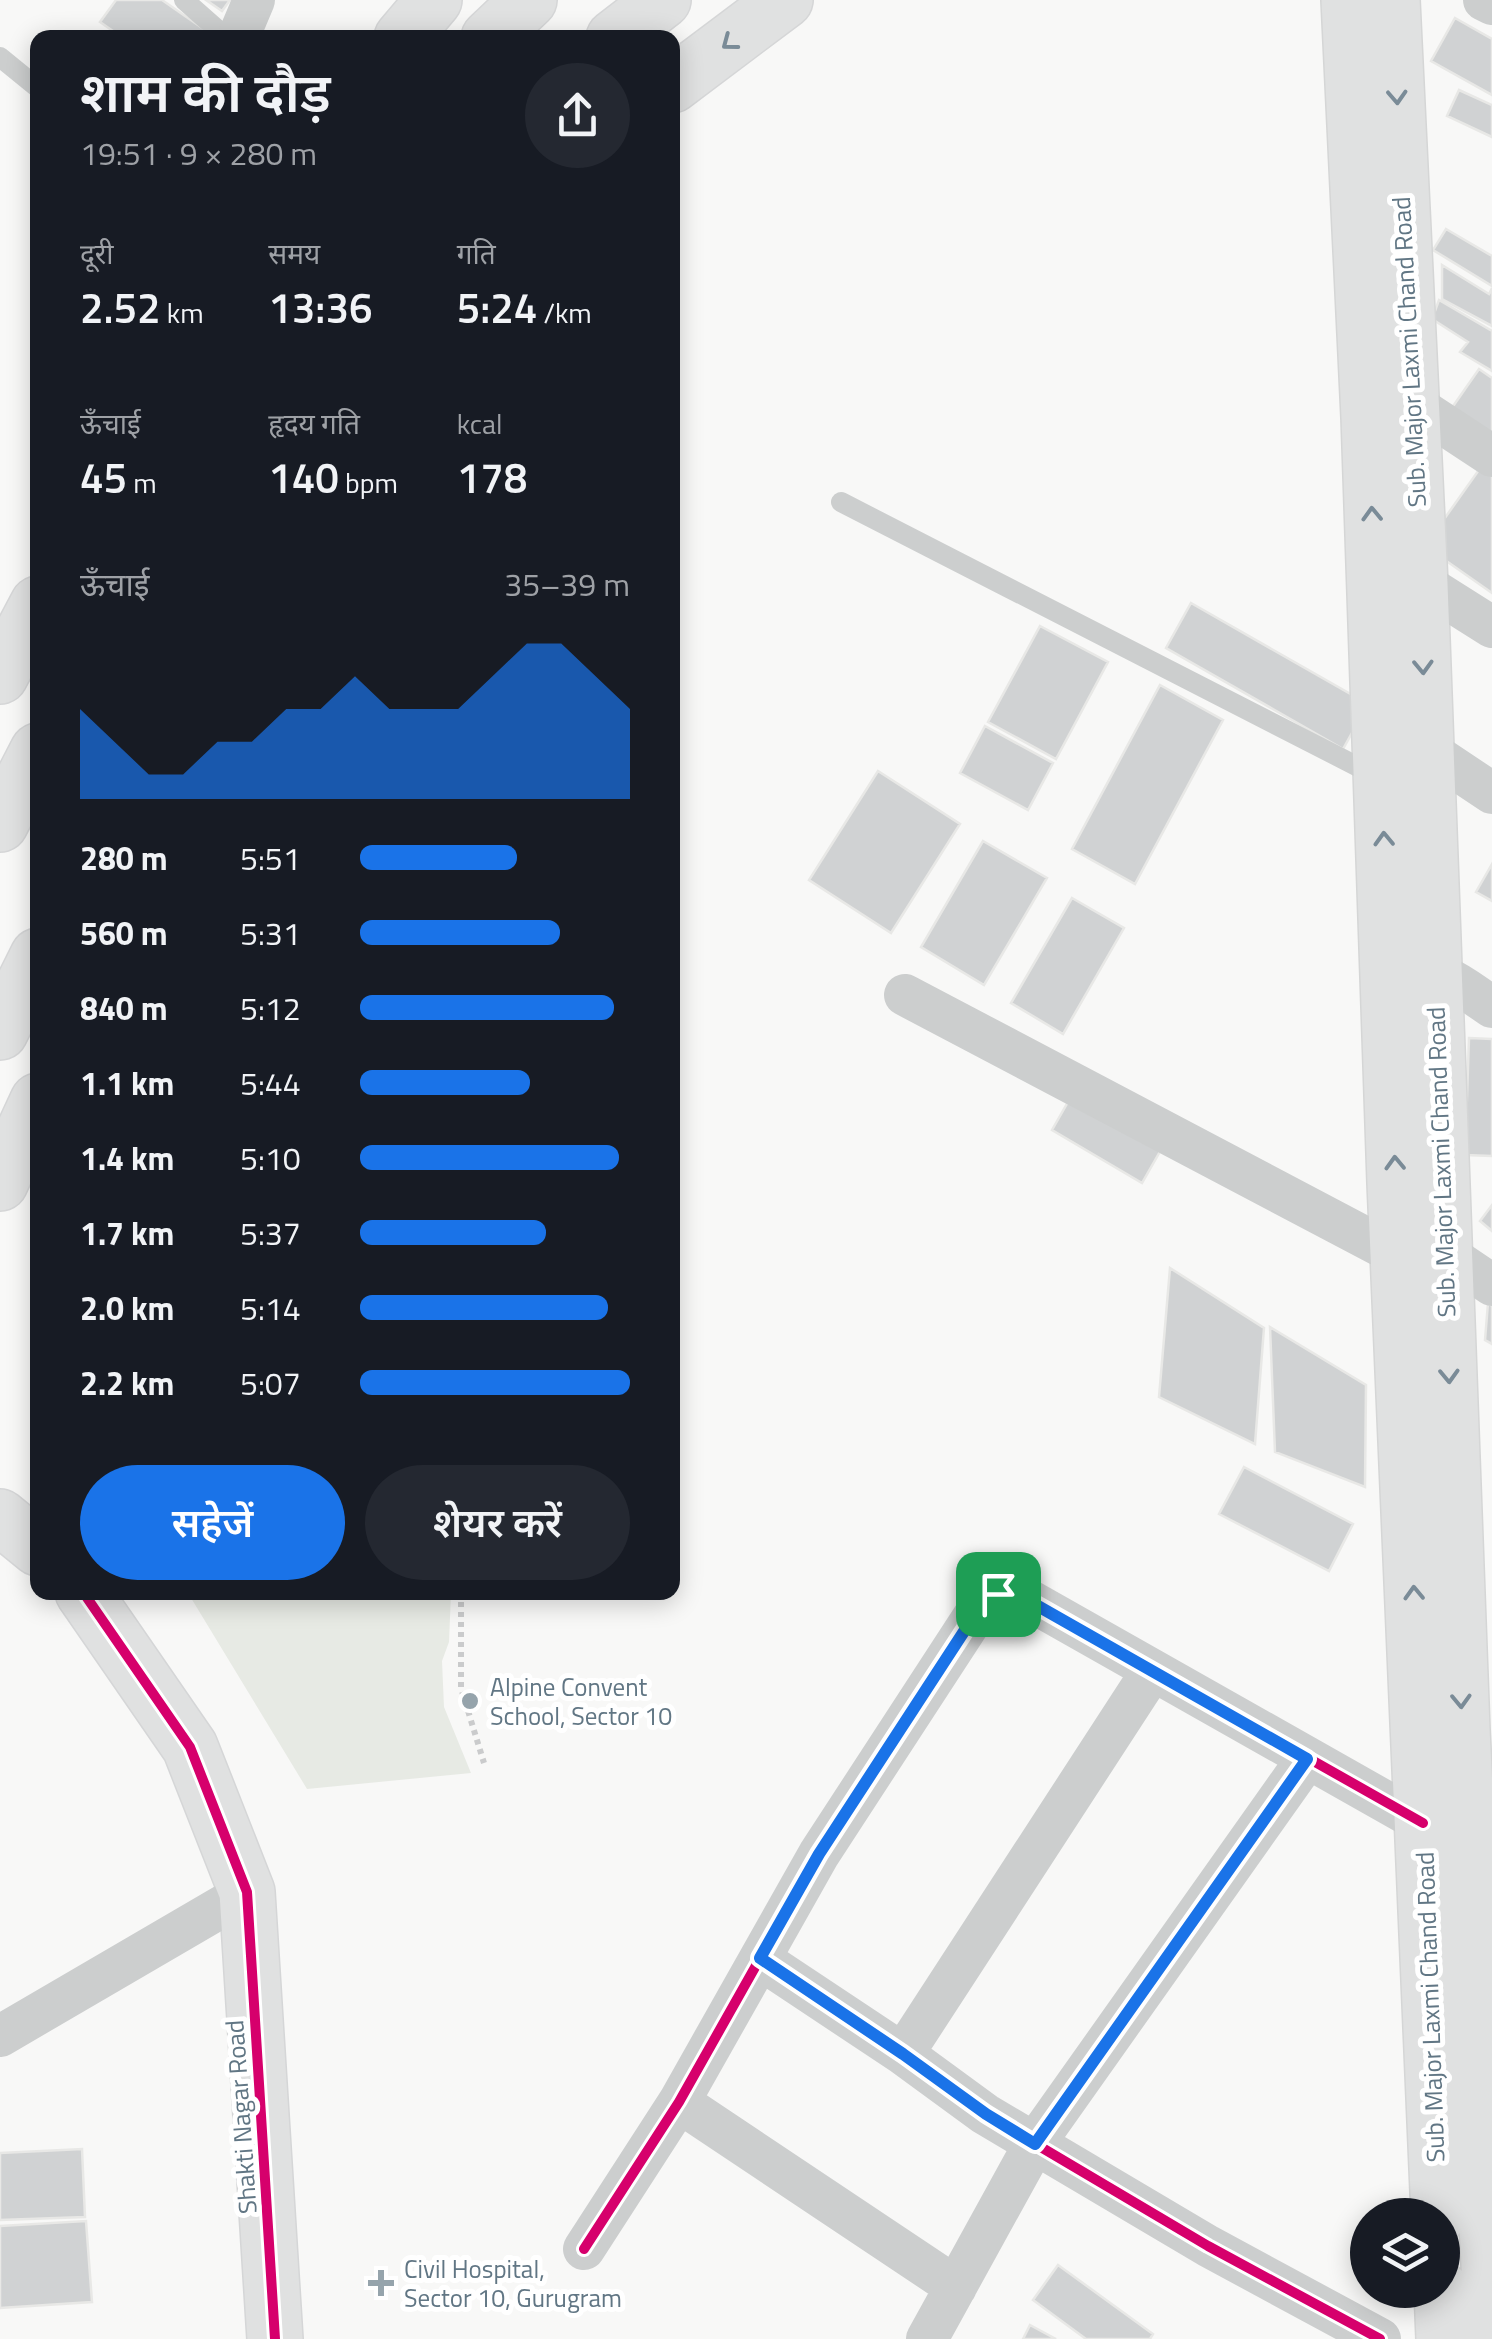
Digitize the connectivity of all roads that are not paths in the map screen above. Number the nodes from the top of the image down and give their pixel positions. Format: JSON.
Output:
{"nodes":[{"id":1,"x":184,"y":0,"type":"edge"},
{"id":2,"x":254,"y":0,"type":"edge"},
{"id":3,"x":434,"y":0,"type":"edge"},
{"id":4,"x":529,"y":0,"type":"edge"},
{"id":5,"x":663,"y":0,"type":"edge"},
{"id":6,"x":785,"y":0,"type":"edge"},
{"id":7,"x":1350,"y":0,"type":"edge"},
{"id":8,"x":1392,"y":0,"type":"edge"},
{"id":9,"x":1484,"y":0,"type":"edge"},
{"id":10,"x":1492,"y":4,"type":"edge"},
{"id":11,"x":218,"y":30,"type":"edge"},
{"id":12,"x":241,"y":30,"type":"edge"},
{"id":13,"x":409,"y":30,"type":"edge"},
{"id":14,"x":497,"y":30,"type":"edge"},
{"id":15,"x":624,"y":30,"type":"edge"},
{"id":16,"x":0,"y":57,"type":"edge"},
{"id":17,"x":680,"y":80,"type":"edge"},
{"id":18,"x":30,"y":81,"type":"edge"},
{"id":19,"x":1410,"y":402,"type":"junction"},
{"id":20,"x":1492,"y":456,"type":"edge"},
{"id":21,"x":841,"y":502,"type":"dead end"},
{"id":22,"x":1397,"y":587,"type":"junction"},
{"id":23,"x":30,"y":619,"type":"edge"},
{"id":24,"x":1492,"y":627,"type":"edge"},
{"id":25,"x":0,"y":676,"type":"edge"},
{"id":26,"x":1426,"y":748,"type":"junction"},
{"id":27,"x":30,"y":767,"type":"edge"},
{"id":28,"x":1382,"y":780,"type":"junction"},
{"id":29,"x":1492,"y":792,"type":"edge"},
{"id":30,"x":0,"y":824,"type":"edge"},
{"id":31,"x":1411,"y":971,"type":"junction"},
{"id":32,"x":30,"y":972,"type":"edge"},
{"id":33,"x":905,"y":996,"type":"dead end"},
{"id":34,"x":1492,"y":1007,"type":"edge"},
{"id":35,"x":0,"y":1032,"type":"edge"},
{"id":36,"x":30,"y":1118,"type":"edge"},
{"id":37,"x":0,"y":1183,"type":"edge"},
{"id":38,"x":1422,"y":1254,"type":"junction"},
{"id":39,"x":1492,"y":1285,"type":"edge"},
{"id":40,"x":0,"y":1517,"type":"edge"},
{"id":41,"x":1432,"y":1522,"type":"junction"},
{"id":42,"x":30,"y":1541,"type":"edge"},
{"id":43,"x":89,"y":1600,"type":"edge"},
{"id":44,"x":1152,"y":1671,"type":"junction"},
{"id":45,"x":1307,"y":1759,"type":"junction"},
{"id":46,"x":1423,"y":1823,"type":"junction"},
{"id":47,"x":247,"y":1892,"type":"junction"},
{"id":48,"x":760,"y":1958,"type":"junction"},
{"id":49,"x":0,"y":2036,"type":"edge"},
{"id":50,"x":903,"y":2054,"type":"junction"},
{"id":51,"x":679,"y":2102,"type":"junction"},
{"id":52,"x":1035,"y":2144,"type":"junction"},
{"id":53,"x":1438,"y":2198,"type":"edge"},
{"id":54,"x":584,"y":2249,"type":"dead end"},
{"id":55,"x":956,"y":2287,"type":"junction"},
{"id":56,"x":1443,"y":2308,"type":"edge"},
{"id":57,"x":1492,"y":2324,"type":"edge"},
{"id":58,"x":275,"y":2339,"type":"edge"},
{"id":59,"x":927,"y":2339,"type":"edge"},
{"id":60,"x":1380,"y":2339,"type":"edge"},
{"id":61,"x":1444,"y":2339,"type":"edge"}],
"edges":[{"from":1,"to":11,"type":"lane"},
{"from":2,"to":12,"type":"street"},
{"from":3,"to":13,"type":"main road"},
{"from":4,"to":14,"type":"main road"},
{"from":5,"to":15,"type":"main road"},
{"from":6,"to":17,"type":"main road","one_way":true},
{"from":22,"to":7,"type":"main road","name":"Sub. Major Laxmi Chand Road","one_way":true},
{"from":8,"to":19,"type":"main road","name":"Sub. Major Laxmi Chand Road","one_way":true},
{"from":9,"to":10,"type":"street"},
{"from":16,"to":18,"type":"lane"},
{"from":19,"to":20,"type":"street"},
{"from":19,"to":22,"type":"main road","name":"Sub. Major Laxmi Chand Road"},
{"from":21,"to":28,"type":"lane"},
{"from":22,"to":24,"type":"street"},
{"from":22,"to":26,"type":"main road","name":"Sub. Major Laxmi Chand Road","one_way":true},
{"from":22,"to":28,"type":"main road","name":"Sub. Major Laxmi Chand Road"},
{"from":23,"to":25,"type":"main road"},
{"from":26,"to":29,"type":"street"},
{"from":26,"to":31,"type":"main road","name":"Sub. Major Laxmi Chand Road"},
{"from":27,"to":30,"type":"main road"},
{"from":31,"to":28,"type":"main road","name":"Sub. Major Laxmi Chand Road","one_way":true},
{"from":31,"to":34,"type":"street"},
{"from":31,"to":38,"type":"main road","name":"Sub. Major Laxmi Chand Road"},
{"from":32,"to":35,"type":"main road"},
{"from":33,"to":38,"type":"street"},
{"from":36,"to":37,"type":"main road"},
{"from":38,"to":39,"type":"street"},
{"from":38,"to":41,"type":"main road","name":"Sub. Major Laxmi Chand Road"},
{"from":40,"to":42,"type":"main road"},
{"from":46,"to":41,"type":"main road","name":"Sub. Major Laxmi Chand Road","one_way":true},
{"from":41,"to":57,"type":"main road","name":"Sub. Major Laxmi Chand Road","one_way":true},
{"from":43,"to":47,"type":"main road","name":"Shakti Nagar Road"},
{"from":44,"to":45,"type":"street"},
{"from":44,"to":48,"type":"street"},
{"from":44,"to":50,"type":"street"},
{"from":45,"to":46,"type":"street"},
{"from":45,"to":52,"type":"street"},
{"from":46,"to":53,"type":"main road","name":"Sub. Major Laxmi Chand Road"},
{"from":47,"to":49,"type":"street"},
{"from":47,"to":58,"type":"main road","name":"Shakti Nagar Road"},
{"from":48,"to":50,"type":"street"},
{"from":48,"to":51,"type":"street"},
{"from":50,"to":52,"type":"street"},
{"from":51,"to":54,"type":"street"},
{"from":51,"to":55,"type":"street"},
{"from":52,"to":55,"type":"street"},
{"from":52,"to":60,"type":"street"},
{"from":55,"to":59,"type":"street"},
{"from":56,"to":61,"type":"main road"}]}
